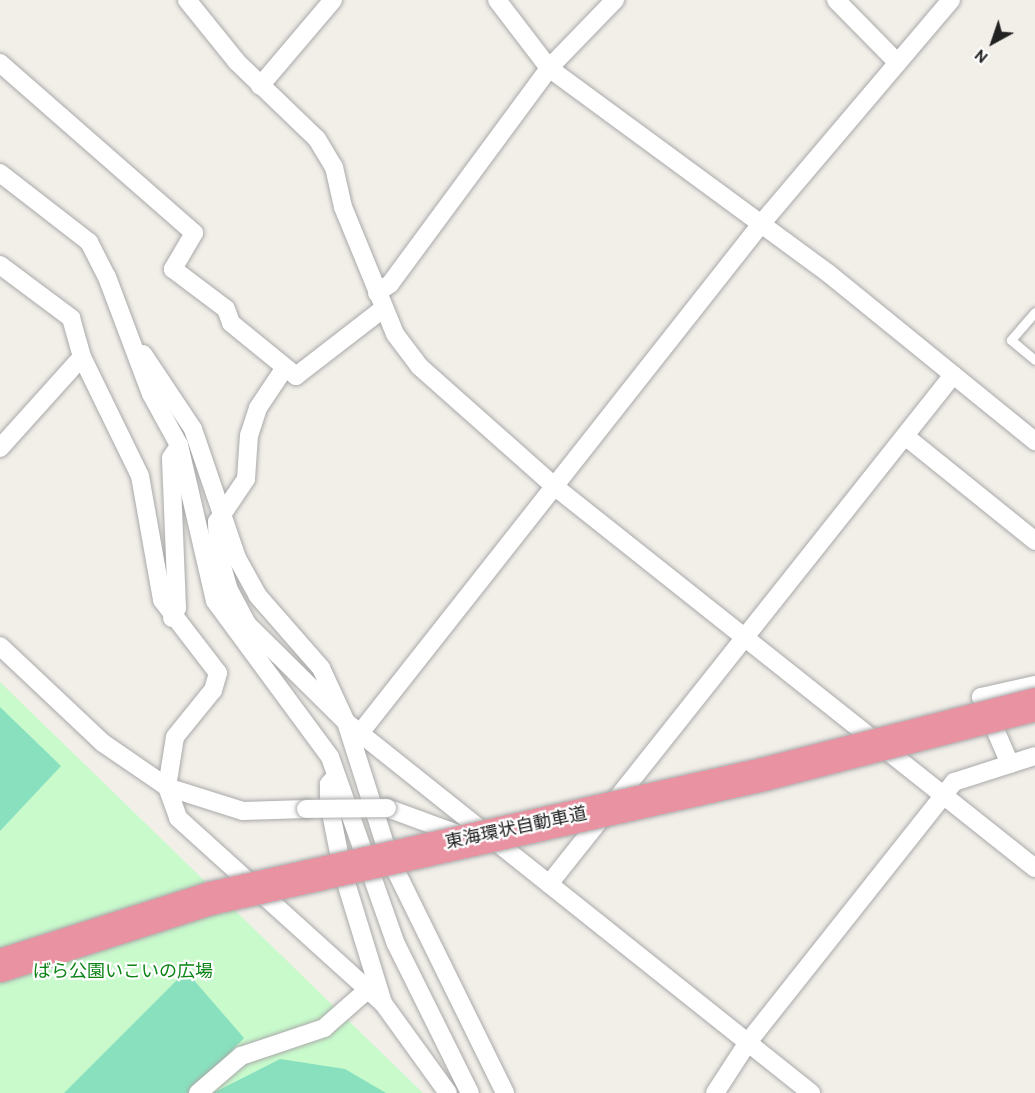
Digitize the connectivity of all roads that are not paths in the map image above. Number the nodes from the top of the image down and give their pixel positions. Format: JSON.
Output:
{"nodes":[{"id":1,"x":187,"y":0,"type":"edge"},
{"id":2,"x":333,"y":0,"type":"edge"},
{"id":3,"x":497,"y":0,"type":"edge"},
{"id":4,"x":615,"y":0,"type":"edge"},
{"id":5,"x":836,"y":0,"type":"edge"},
{"id":6,"x":951,"y":0,"type":"edge"},
{"id":7,"x":897,"y":62,"type":"junction"},
{"id":8,"x":0,"y":63,"type":"edge"},
{"id":9,"x":549,"y":68,"type":"junction"},
{"id":10,"x":260,"y":86,"type":"junction"},
{"id":11,"x":0,"y":173,"type":"edge"},
{"id":12,"x":761,"y":224,"type":"junction"},
{"id":13,"x":0,"y":265,"type":"edge"},
{"id":14,"x":381,"y":301,"type":"junction"},
{"id":15,"x":1035,"y":312,"type":"edge"},
{"id":16,"x":133,"y":344,"type":"junction"},
{"id":17,"x":82,"y":357,"type":"junction"},
{"id":18,"x":1035,"y":360,"type":"edge"},
{"id":19,"x":284,"y":369,"type":"junction"},
{"id":20,"x":953,"y":375,"type":"junction"},
{"id":21,"x":905,"y":436,"type":"junction"},
{"id":22,"x":1035,"y":441,"type":"edge"},
{"id":23,"x":179,"y":445,"type":"junction"},
{"id":24,"x":0,"y":448,"type":"edge"},
{"id":25,"x":554,"y":486,"type":"junction"},
{"id":26,"x":224,"y":512,"type":"junction"},
{"id":27,"x":1035,"y":541,"type":"edge"},
{"id":28,"x":172,"y":618,"type":"junction"},
{"id":29,"x":241,"y":629,"type":"junction"},
{"id":30,"x":745,"y":639,"type":"junction"},
{"id":31,"x":0,"y":646,"type":"edge"},
{"id":32,"x":1035,"y":685,"type":"edge"},
{"id":33,"x":1035,"y":704,"type":"edge"},
{"id":34,"x":353,"y":728,"type":"junction"},
{"id":35,"x":1035,"y":756,"type":"edge"},
{"id":36,"x":1010,"y":764,"type":"junction"},
{"id":37,"x":336,"y":776,"type":"junction"},
{"id":38,"x":167,"y":787,"type":"junction"},
{"id":39,"x":945,"y":796,"type":"junction"},
{"id":40,"x":514,"y":856,"type":"junction"},
{"id":41,"x":1035,"y":868,"type":"edge"},
{"id":42,"x":549,"y":884,"type":"junction"},
{"id":43,"x":0,"y":965,"type":"edge"},
{"id":44,"x":365,"y":992,"type":"junction"},
{"id":45,"x":383,"y":1003,"type":"junction"},
{"id":46,"x":748,"y":1042,"type":"junction"},
{"id":47,"x":198,"y":1093,"type":"edge"},
{"id":48,"x":448,"y":1093,"type":"edge"},
{"id":49,"x":470,"y":1093,"type":"edge"},
{"id":50,"x":505,"y":1093,"type":"edge"},
{"id":51,"x":715,"y":1093,"type":"edge"},
{"id":52,"x":811,"y":1093,"type":"edge"}],
"edges":[{"from":1,"to":10,"type":"street"},
{"from":2,"to":10,"type":"street"},
{"from":3,"to":9,"type":"street"},
{"from":4,"to":9,"type":"street"},
{"from":5,"to":7,"type":"street"},
{"from":6,"to":7,"type":"street"},
{"from":7,"to":12,"type":"street"},
{"from":8,"to":19,"type":"street"},
{"from":9,"to":12,"type":"street"},
{"from":9,"to":14,"type":"street"},
{"from":10,"to":14,"type":"street"},
{"from":11,"to":16,"type":"street"},
{"from":12,"to":20,"type":"street"},
{"from":12,"to":25,"type":"street"},
{"from":13,"to":17,"type":"street"},
{"from":14,"to":19,"type":"street"},
{"from":14,"to":25,"type":"street"},
{"from":15,"to":18,"type":"lane"},
{"from":16,"to":23,"type":"street"},
{"from":16,"to":26,"type":"street"},
{"from":17,"to":24,"type":"street"},
{"from":17,"to":28,"type":"street"},
{"from":19,"to":26,"type":"street"},
{"from":20,"to":21,"type":"street"},
{"from":20,"to":22,"type":"street"},
{"from":21,"to":27,"type":"street"},
{"from":21,"to":30,"type":"street"},
{"from":23,"to":28,"type":"street"},
{"from":23,"to":29,"type":"street"},
{"from":25,"to":30,"type":"street"},
{"from":25,"to":34,"type":"street"},
{"from":26,"to":29,"type":"street"},
{"from":26,"to":34,"type":"street"},
{"from":28,"to":38,"type":"street"},
{"from":29,"to":34,"type":"street"},
{"from":29,"to":37,"type":"street"},
{"from":30,"to":39,"type":"street"},
{"from":30,"to":42,"type":"street"},
{"from":31,"to":38,"type":"street"},
{"from":32,"to":36,"type":"street"},
{"from":33,"to":43,"type":"highway","name":"東海環状自動車道","bridge":true},
{"from":34,"to":40,"type":"street"},
{"from":34,"to":50,"type":"street"},
{"from":35,"to":36,"type":"street"},
{"from":36,"to":39,"type":"street"},
{"from":37,"to":45,"type":"street"},
{"from":37,"to":49,"type":"street"},
{"from":38,"to":40,"type":"street","bridge":true},
{"from":38,"to":44,"type":"street"},
{"from":39,"to":41,"type":"street"},
{"from":39,"to":46,"type":"street"},
{"from":40,"to":42,"type":"street"},
{"from":42,"to":46,"type":"street"},
{"from":44,"to":45,"type":"street"},
{"from":44,"to":47,"type":"street"},
{"from":45,"to":48,"type":"street"},
{"from":46,"to":51,"type":"street"},
{"from":46,"to":52,"type":"street"}]}
